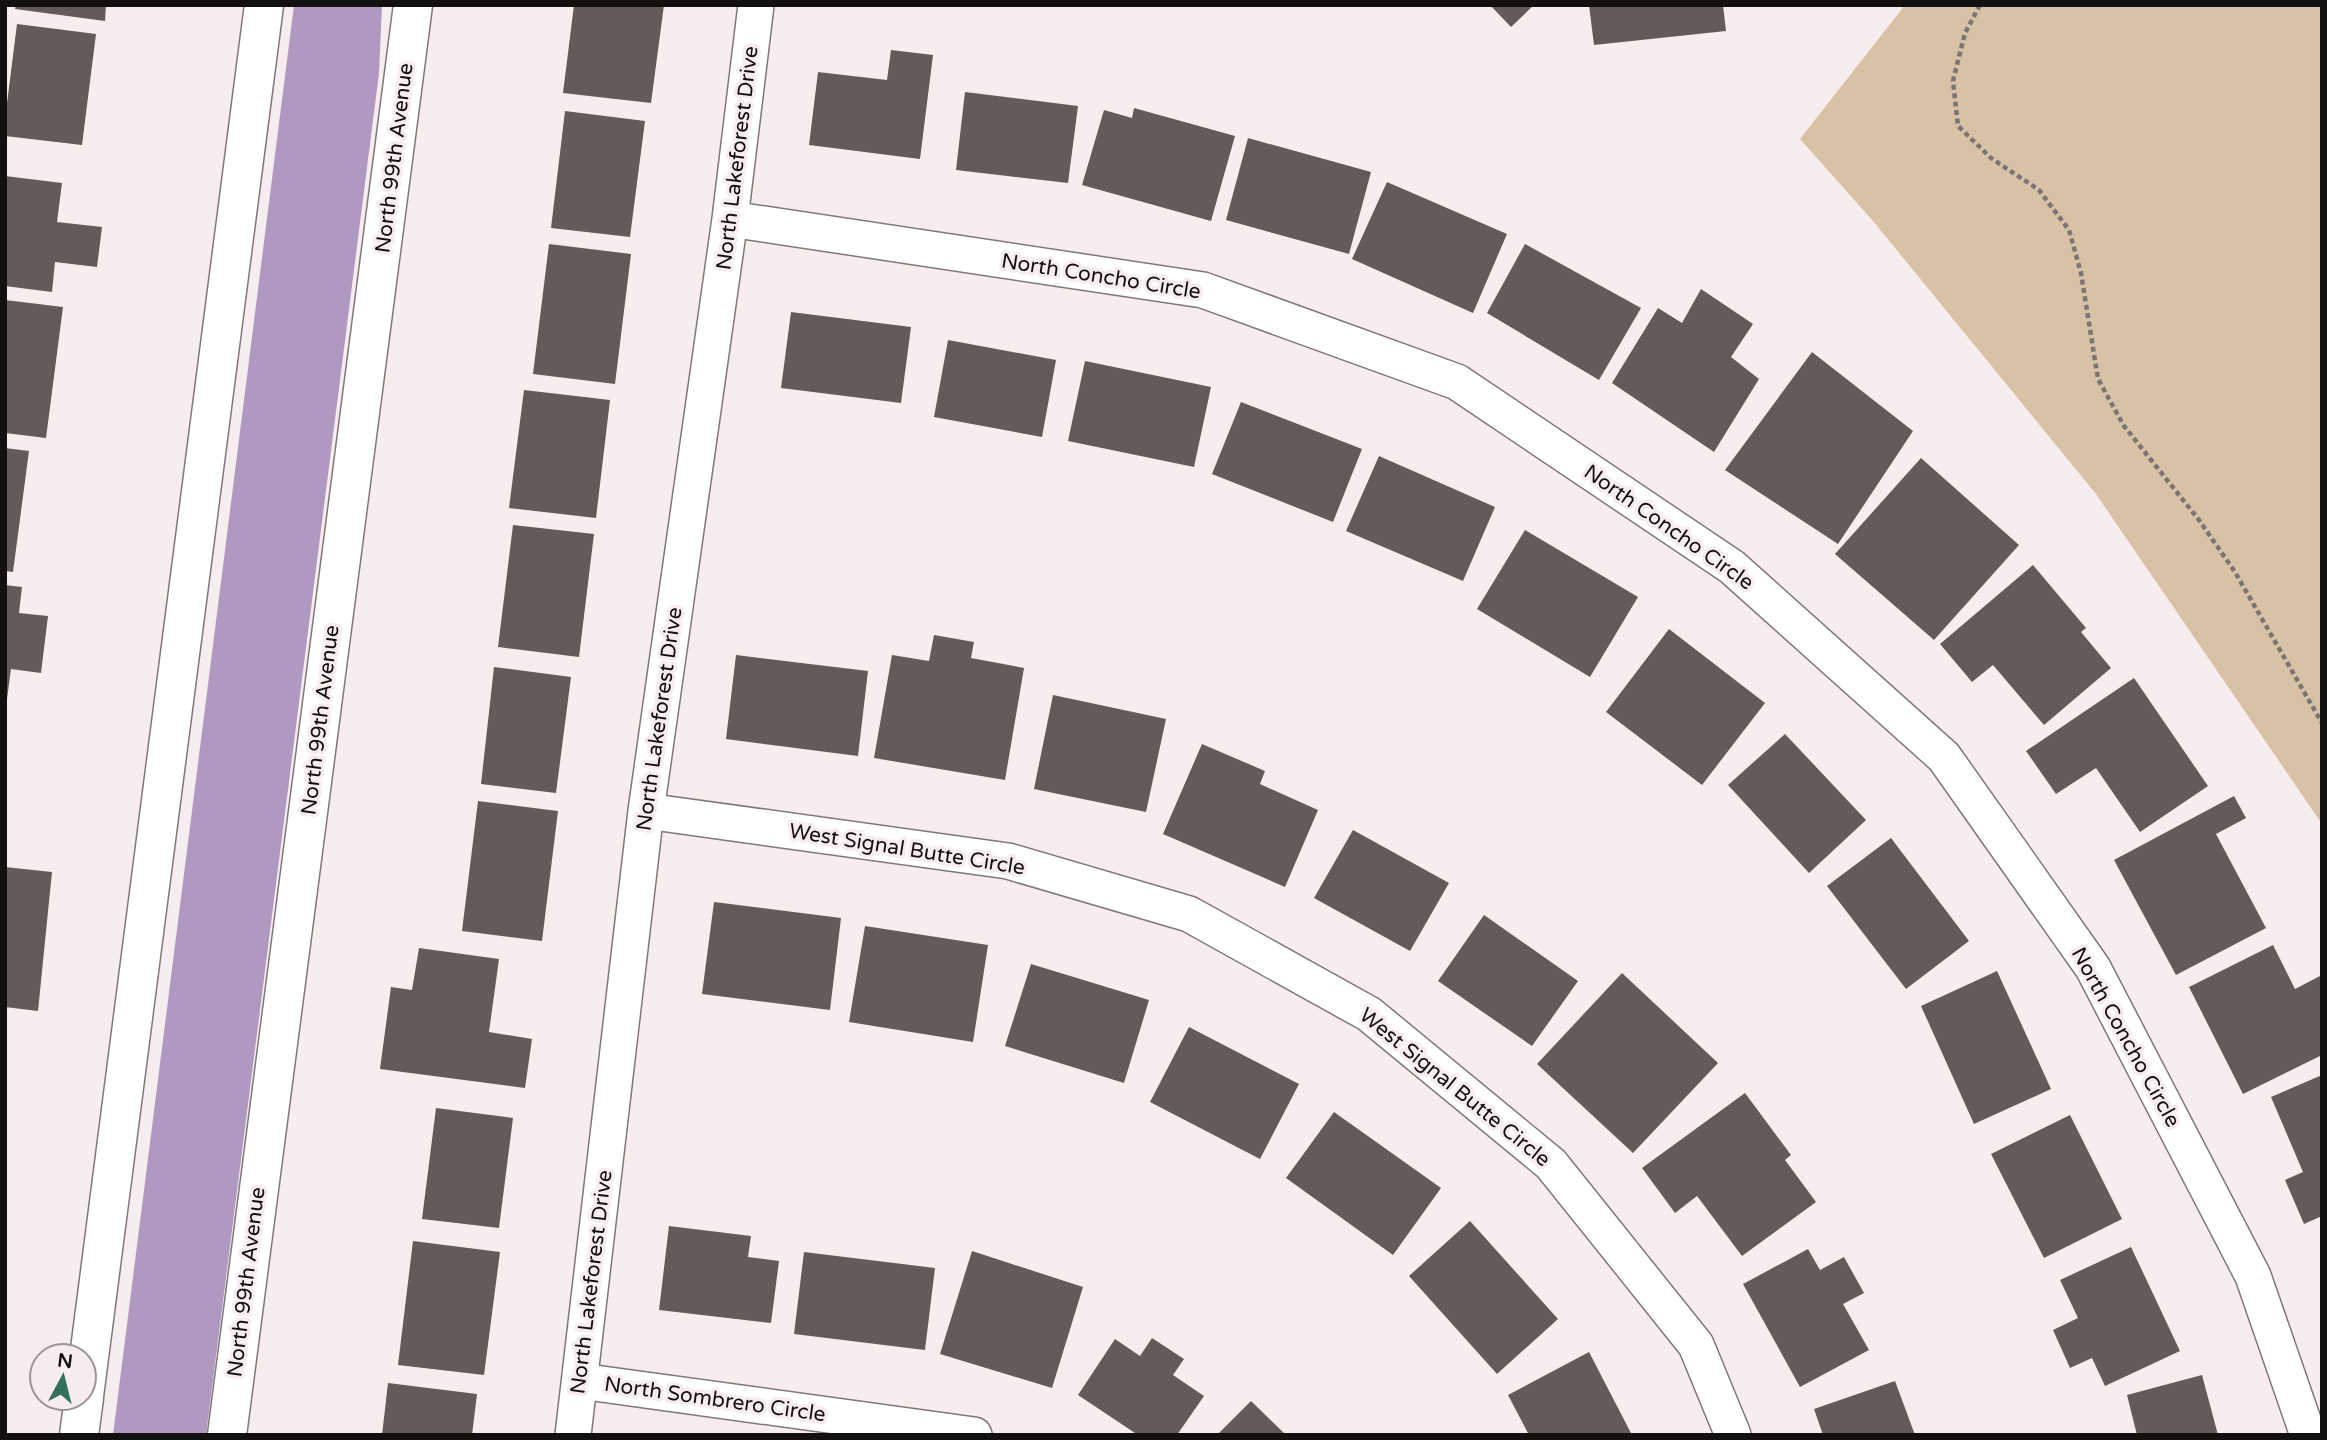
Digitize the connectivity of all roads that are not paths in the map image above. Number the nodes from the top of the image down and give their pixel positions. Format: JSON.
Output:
{"nodes":[{"id":1,"x":264,"y":5,"type":"edge"},
{"id":2,"x":414,"y":5,"type":"edge"},
{"id":3,"x":756,"y":5,"type":"edge"},
{"id":4,"x":730,"y":219,"type":"junction"},
{"id":5,"x":646,"y":811,"type":"junction"},
{"id":6,"x":91,"y":1342,"type":"edge"},
{"id":7,"x":580,"y":1381,"type":"junction"},
{"id":8,"x":82,"y":1412,"type":"edge"},
{"id":9,"x":79,"y":1435,"type":"edge"},
{"id":10,"x":227,"y":1435,"type":"edge"},
{"id":11,"x":573,"y":1435,"type":"edge"},
{"id":12,"x":974,"y":1435,"type":"edge"},
{"id":13,"x":1733,"y":1435,"type":"edge"},
{"id":14,"x":2308,"y":1435,"type":"edge"}],
"edges":[{"from":1,"to":6,"type":"main road"},
{"from":2,"to":10,"type":"main road","name":"North 99th Avenue"},
{"from":3,"to":4,"type":"street","name":"North Lakeforest Drive"},
{"from":4,"to":5,"type":"street","name":"North Lakeforest Drive"},
{"from":4,"to":14,"type":"street","name":"North Concho Circle"},
{"from":5,"to":7,"type":"street","name":"North Lakeforest Drive"},
{"from":5,"to":13,"type":"street","name":"West Signal Butte Circle"},
{"from":7,"to":11,"type":"street","name":"North Lakeforest Drive"},
{"from":7,"to":12,"type":"street","name":"North Sombrero Circle"},
{"from":8,"to":9,"type":"main road"}]}
